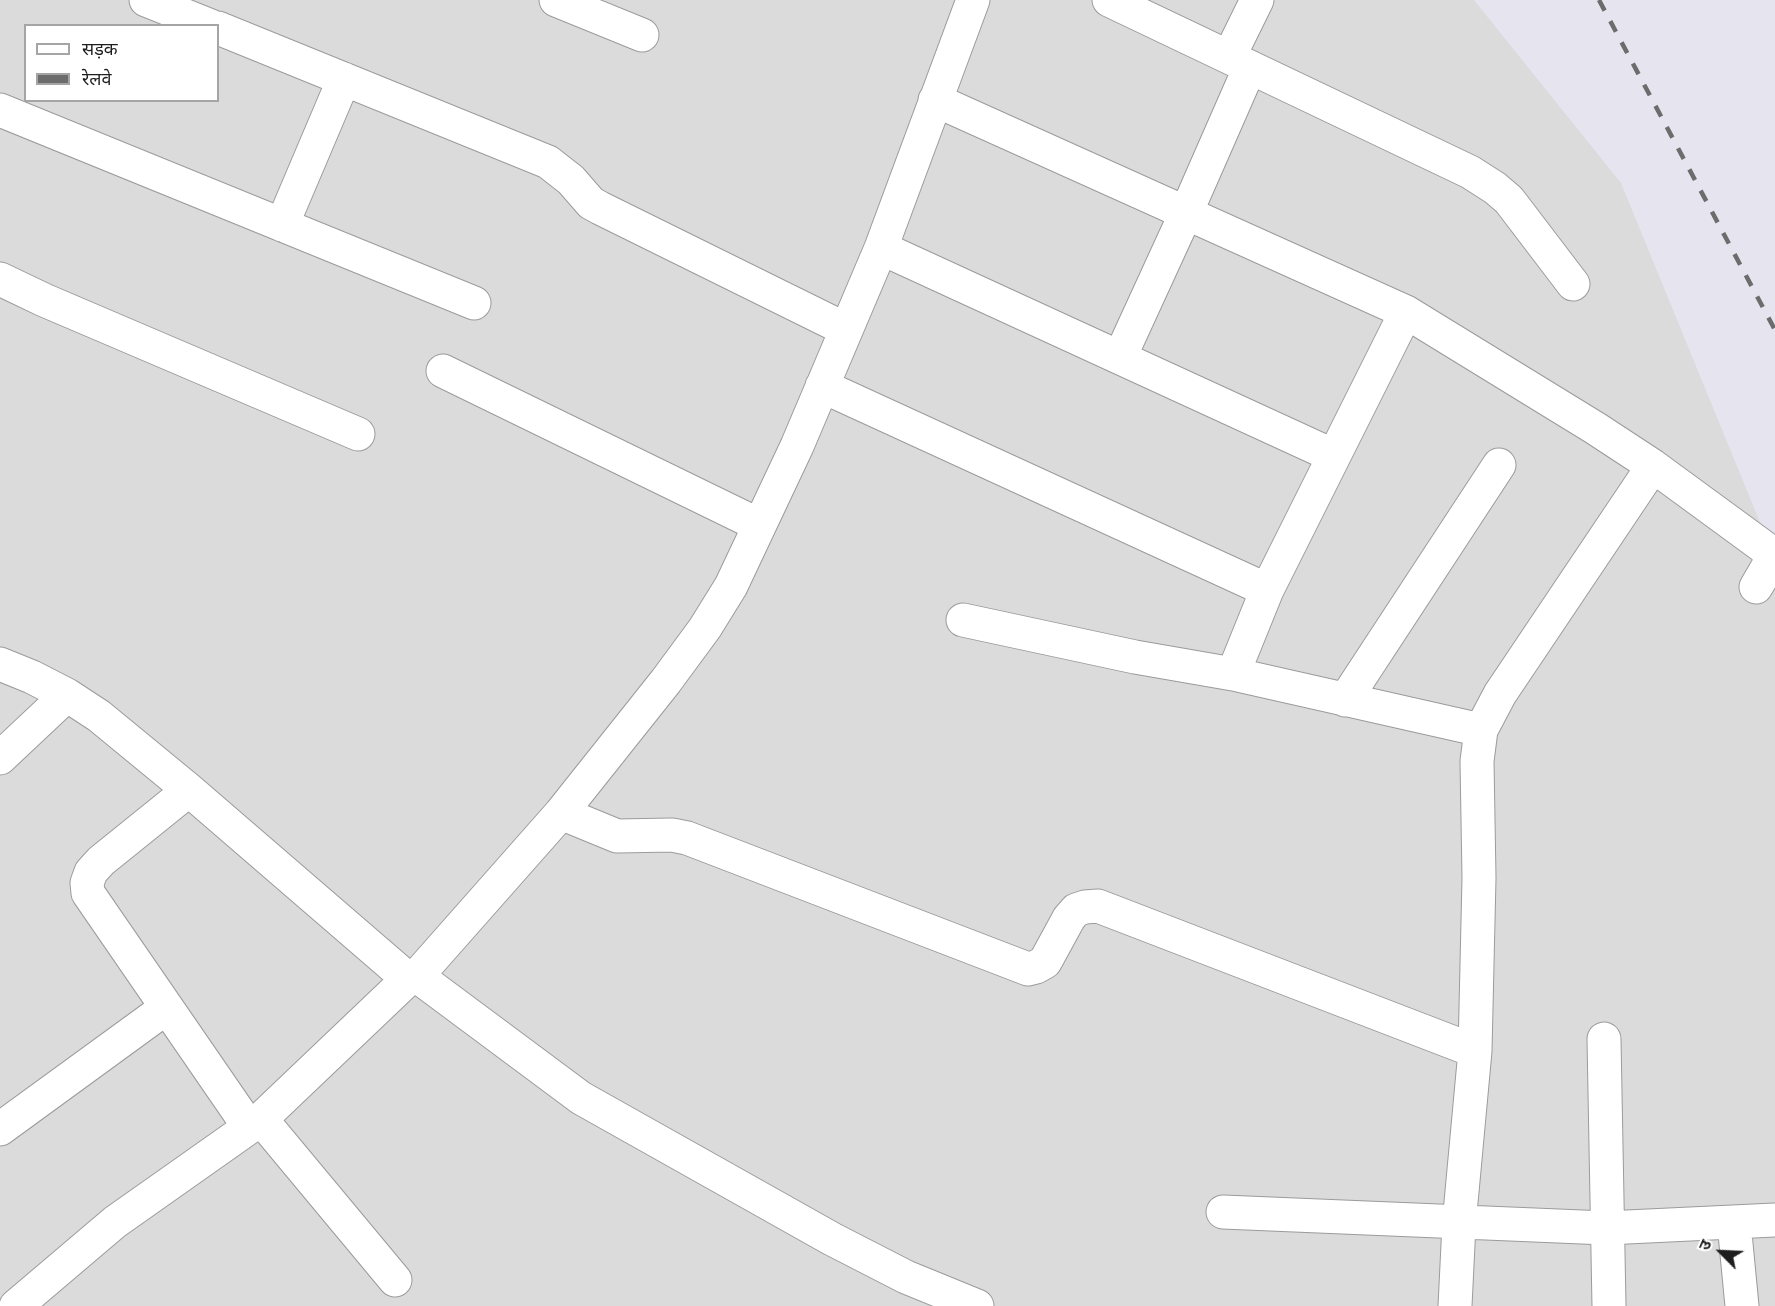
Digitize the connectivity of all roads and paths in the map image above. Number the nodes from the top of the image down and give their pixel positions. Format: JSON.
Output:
{"nodes":[{"id":1,"x":146,"y":0,"type":"edge"},
{"id":2,"x":556,"y":0,"type":"edge"},
{"id":3,"x":973,"y":0,"type":"edge"},
{"id":4,"x":1110,"y":0,"type":"edge"},
{"id":5,"x":1257,"y":0,"type":"edge"},
{"id":6,"x":206,"y":24,"type":"edge"},
{"id":7,"x":219,"y":28,"type":"edge"},
{"id":8,"x":642,"y":35,"type":"dead end"},
{"id":9,"x":1240,"y":62,"type":"junction"},
{"id":10,"x":344,"y":79,"type":"junction"},
{"id":11,"x":934,"y":100,"type":"junction"},
{"id":12,"x":0,"y":110,"type":"edge"},
{"id":13,"x":1186,"y":213,"type":"junction"},
{"id":14,"x":282,"y":225,"type":"junction"},
{"id":15,"x":881,"y":248,"type":"junction"},
{"id":16,"x":0,"y":279,"type":"edge"},
{"id":17,"x":1573,"y":284,"type":"dead end"},
{"id":18,"x":474,"y":303,"type":"dead end"},
{"id":19,"x":1406,"y":312,"type":"junction"},
{"id":20,"x":845,"y":329,"type":"junction"},
{"id":21,"x":1120,"y":357,"type":"junction"},
{"id":22,"x":442,"y":371,"type":"dead end"},
{"id":23,"x":822,"y":386,"type":"junction"},
{"id":24,"x":358,"y":434,"type":"dead end"},
{"id":25,"x":1334,"y":456,"type":"junction"},
{"id":26,"x":1498,"y":465,"type":"dead end"},
{"id":27,"x":1653,"y":466,"type":"junction"},
{"id":28,"x":759,"y":525,"type":"junction"},
{"id":29,"x":1756,"y":587,"type":"dead end"},
{"id":30,"x":1267,"y":590,"type":"junction"},
{"id":31,"x":963,"y":620,"type":"dead end"},
{"id":32,"x":0,"y":664,"type":"edge"},
{"id":33,"x":1233,"y":674,"type":"junction"},
{"id":34,"x":67,"y":695,"type":"junction"},
{"id":35,"x":1345,"y":700,"type":"junction"},
{"id":36,"x":1481,"y":730,"type":"junction"},
{"id":37,"x":0,"y":758,"type":"edge"},
{"id":38,"x":189,"y":790,"type":"junction"},
{"id":39,"x":561,"y":813,"type":"junction"},
{"id":40,"x":413,"y":978,"type":"junction"},
{"id":41,"x":166,"y":1008,"type":"junction"},
{"id":42,"x":1604,"y":1040,"type":"dead end"},
{"id":43,"x":1475,"y":1052,"type":"junction"},
{"id":44,"x":255,"y":1123,"type":"junction"},
{"id":45,"x":0,"y":1129,"type":"edge"},
{"id":46,"x":1223,"y":1212,"type":"dead end"},
{"id":47,"x":1775,"y":1220,"type":"edge"},
{"id":48,"x":1734,"y":1223,"type":"junction"},
{"id":49,"x":1460,"y":1224,"type":"junction"},
{"id":50,"x":1606,"y":1228,"type":"junction"},
{"id":51,"x":395,"y":1280,"type":"dead end"},
{"id":52,"x":16,"y":1306,"type":"edge"},
{"id":53,"x":977,"y":1306,"type":"edge"},
{"id":54,"x":1455,"y":1306,"type":"edge"},
{"id":55,"x":1609,"y":1306,"type":"edge"},
{"id":56,"x":1742,"y":1306,"type":"edge"}],
"edges":[{"from":1,"to":6,"type":"street"},
{"from":2,"to":8,"type":"street"},
{"from":3,"to":11,"type":"street"},
{"from":4,"to":9,"type":"street"},
{"from":5,"to":9,"type":"street"},
{"from":7,"to":10,"type":"street"},
{"from":9,"to":13,"type":"street"},
{"from":9,"to":17,"type":"street"},
{"from":10,"to":14,"type":"street"},
{"from":10,"to":20,"type":"street"},
{"from":11,"to":13,"type":"street"},
{"from":11,"to":15,"type":"street"},
{"from":12,"to":14,"type":"street"},
{"from":13,"to":19,"type":"street"},
{"from":13,"to":21,"type":"street"},
{"from":14,"to":18,"type":"street"},
{"from":15,"to":20,"type":"street"},
{"from":15,"to":21,"type":"street"},
{"from":16,"to":24,"type":"street"},
{"from":19,"to":25,"type":"street"},
{"from":19,"to":27,"type":"street"},
{"from":20,"to":23,"type":"street"},
{"from":21,"to":25,"type":"street"},
{"from":22,"to":28,"type":"street"},
{"from":23,"to":28,"type":"street"},
{"from":23,"to":30,"type":"street"},
{"from":25,"to":30,"type":"street"},
{"from":26,"to":35,"type":"street"},
{"from":27,"to":29,"type":"street"},
{"from":27,"to":36,"type":"street"},
{"from":28,"to":39,"type":"street"},
{"from":30,"to":33,"type":"street"},
{"from":31,"to":33,"type":"street"},
{"from":32,"to":34,"type":"street"},
{"from":33,"to":35,"type":"street"},
{"from":34,"to":37,"type":"street"},
{"from":34,"to":38,"type":"street"},
{"from":35,"to":36,"type":"street"},
{"from":36,"to":43,"type":"street"},
{"from":38,"to":40,"type":"street"},
{"from":38,"to":41,"type":"street"},
{"from":39,"to":40,"type":"street"},
{"from":39,"to":43,"type":"street"},
{"from":40,"to":44,"type":"street"},
{"from":40,"to":53,"type":"street"},
{"from":41,"to":44,"type":"street"},
{"from":41,"to":45,"type":"street"},
{"from":42,"to":50,"type":"street"},
{"from":43,"to":49,"type":"street"},
{"from":44,"to":51,"type":"street"},
{"from":44,"to":52,"type":"street"},
{"from":46,"to":49,"type":"street"},
{"from":47,"to":48,"type":"street"},
{"from":48,"to":50,"type":"street"},
{"from":48,"to":56,"type":"street"},
{"from":49,"to":50,"type":"street"},
{"from":49,"to":54,"type":"street"},
{"from":50,"to":55,"type":"street"}]}
